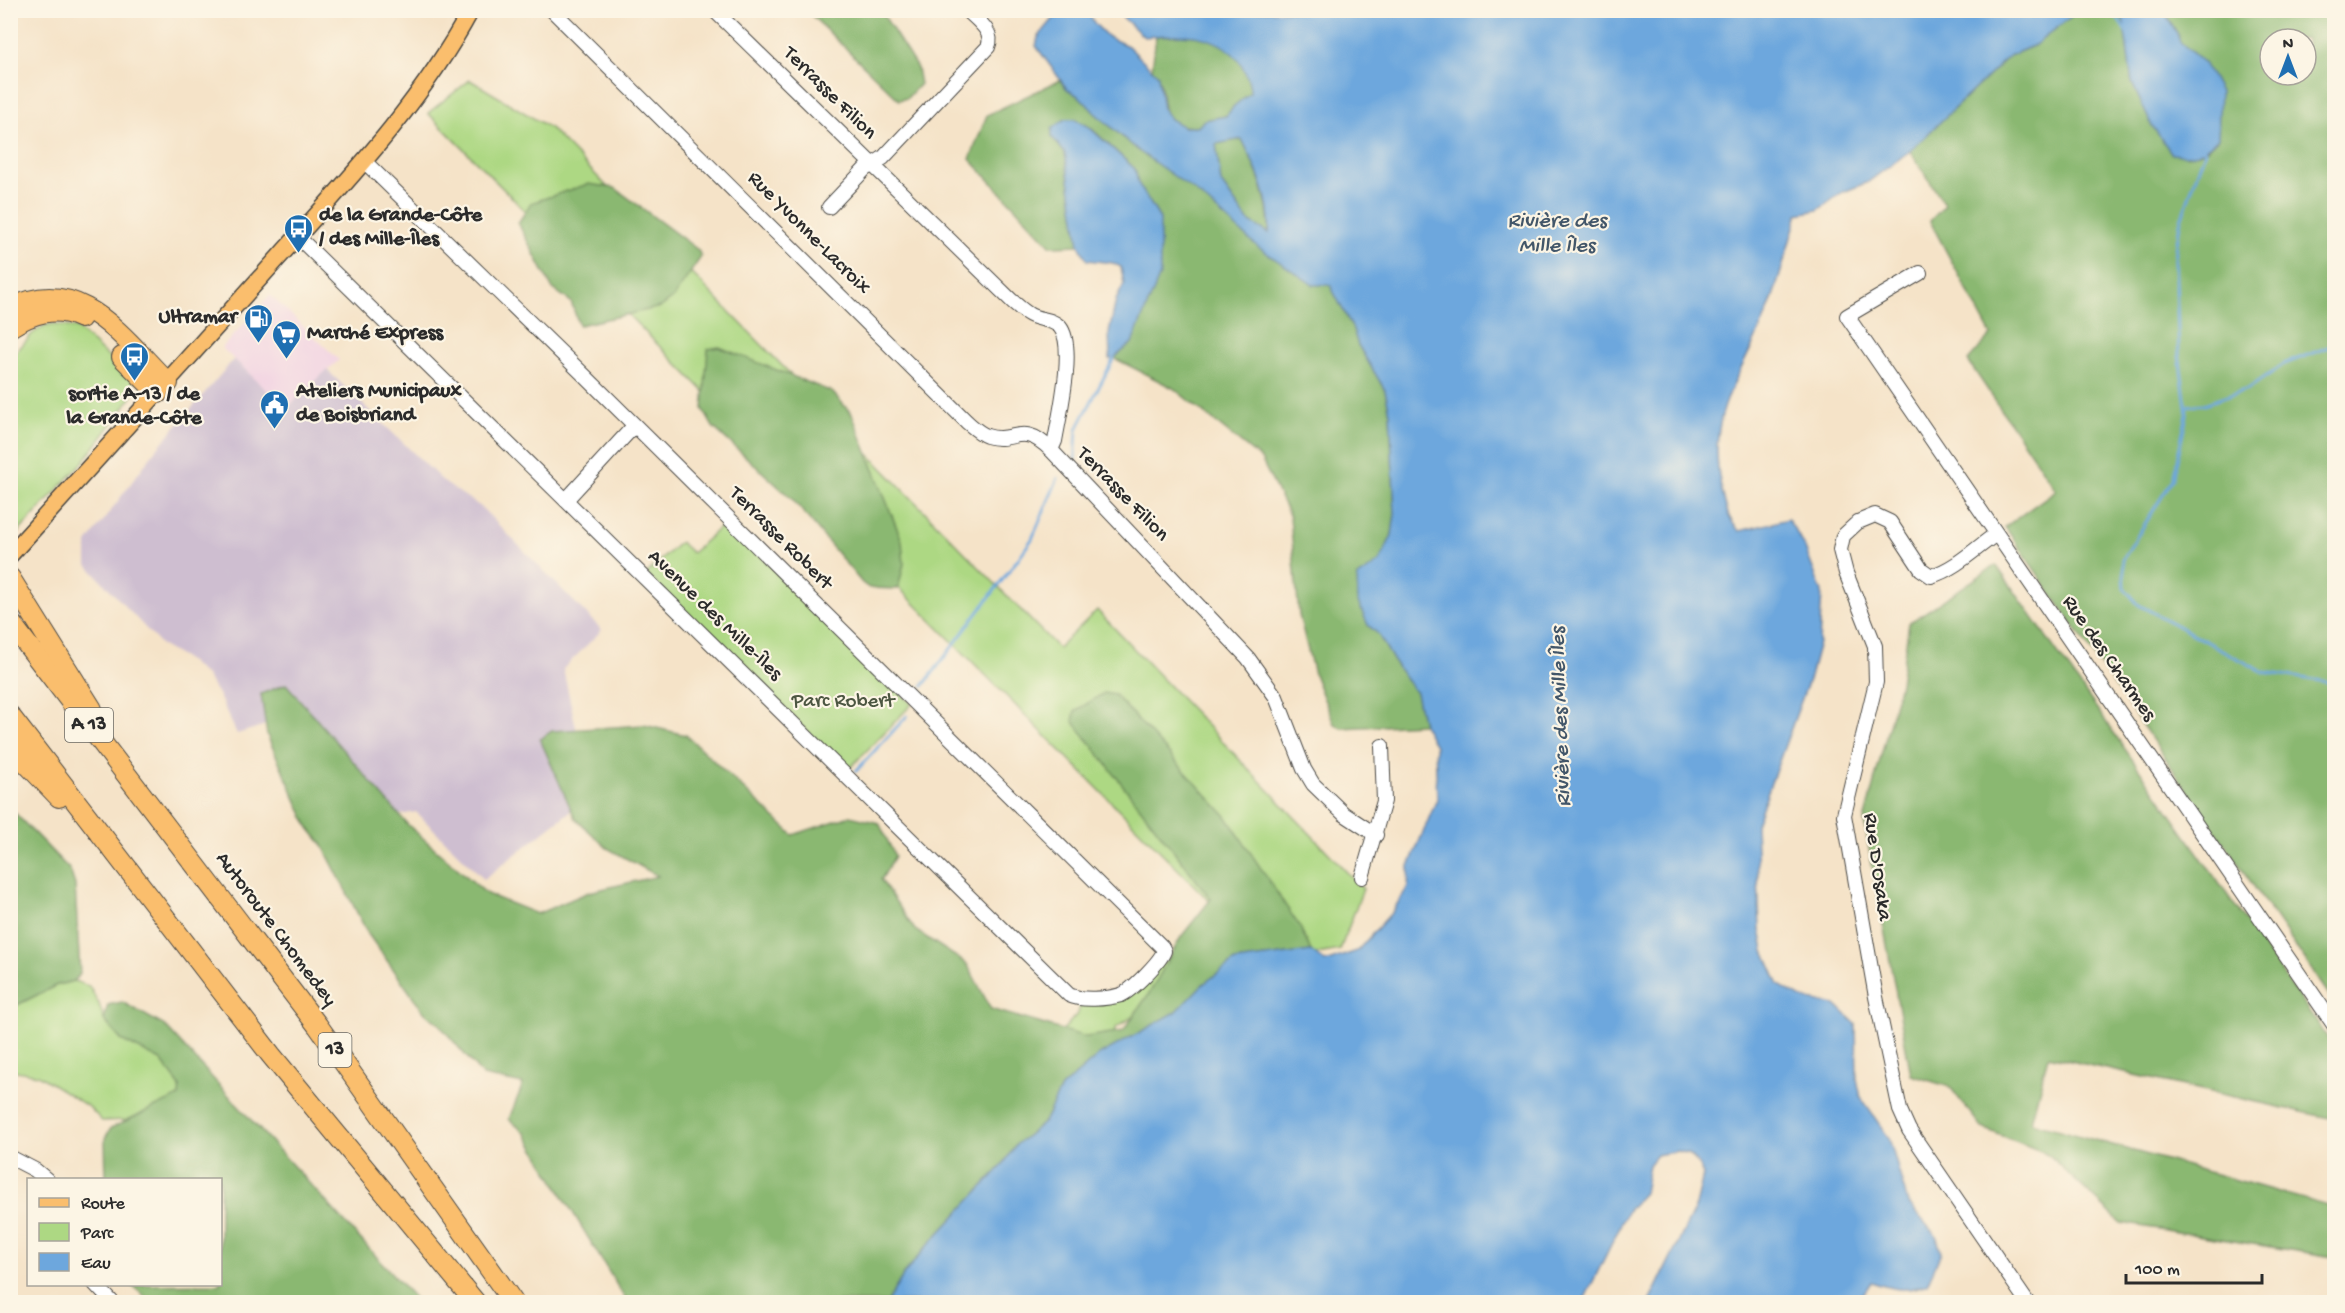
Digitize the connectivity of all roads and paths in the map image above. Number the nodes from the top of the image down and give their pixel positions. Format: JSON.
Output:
{"nodes":[{"id":1,"x":471,"y":10,"type":"edge"},
{"id":2,"x":552,"y":10,"type":"edge"},
{"id":3,"x":714,"y":10,"type":"edge"},
{"id":4,"x":967,"y":10,"type":"edge"},
{"id":5,"x":364,"y":161,"type":"junction"},
{"id":6,"x":871,"y":165,"type":"junction"},
{"id":7,"x":829,"y":207,"type":"dead end"},
{"id":8,"x":298,"y":237,"type":"junction"},
{"id":9,"x":1920,"y":273,"type":"dead end"},
{"id":10,"x":10,"y":309,"type":"edge"},
{"id":11,"x":10,"y":327,"type":"edge"},
{"id":12,"x":163,"y":388,"type":"junction"},
{"id":13,"x":634,"y":426,"type":"junction"},
{"id":14,"x":1050,"y":450,"type":"junction"},
{"id":15,"x":566,"y":500,"type":"junction"},
{"id":16,"x":1996,"y":534,"type":"junction"},
{"id":17,"x":13,"y":551,"type":"edge"},
{"id":18,"x":10,"y":578,"type":"edge"},
{"id":19,"x":10,"y":622,"type":"edge"},
{"id":20,"x":10,"y":716,"type":"edge"},
{"id":21,"x":10,"y":746,"type":"edge"},
{"id":22,"x":1383,"y":746,"type":"dead end"},
{"id":23,"x":168,"y":828,"type":"junction"},
{"id":24,"x":1376,"y":835,"type":"junction"},
{"id":25,"x":129,"y":871,"type":"junction"},
{"id":26,"x":1362,"y":877,"type":"dead end"},
{"id":27,"x":1164,"y":950,"type":"joint"},
{"id":28,"x":2334,"y":1025,"type":"edge"},
{"id":29,"x":10,"y":1157,"type":"edge"},
{"id":30,"x":46,"y":1178,"type":"edge"},
{"id":31,"x":97,"y":1286,"type":"edge"},
{"id":32,"x":2021,"y":1300,"type":"edge"},
{"id":33,"x":112,"y":1302,"type":"edge"},
{"id":34,"x":474,"y":1302,"type":"edge"},
{"id":35,"x":513,"y":1302,"type":"edge"}],
"edges":[{"from":1,"to":5,"type":"main road"},
{"from":2,"to":14,"type":"street","name":"Rue Yvonne-Lacroix"},
{"from":3,"to":6,"type":"street","name":"Terrasse Filion"},
{"from":4,"to":6,"type":"street"},
{"from":5,"to":8,"type":"main road"},
{"from":5,"to":13,"type":"street","name":"Terrasse Robert"},
{"from":6,"to":7,"type":"street"},
{"from":6,"to":14,"type":"street","name":"Terrasse Filion"},
{"from":8,"to":12,"type":"main road"},
{"from":8,"to":15,"type":"street","name":"Avenue des Mille-Îles"},
{"from":9,"to":16,"type":"street","name":"Rue des Charmes"},
{"from":10,"to":12,"type":"highway"},
{"from":11,"to":12,"type":"highway"},
{"from":12,"to":17,"type":"main road"},
{"from":13,"to":15,"type":"street"},
{"from":13,"to":27,"type":"street","name":"Terrasse Robert"},
{"from":14,"to":24,"type":"street","name":"Terrasse Filion"},
{"from":15,"to":27,"type":"street","name":"Avenue des Mille-Îles"},
{"from":16,"to":28,"type":"street","name":"Rue des Charmes"},
{"from":16,"to":32,"type":"street","name":"Rue D'Osaka"},
{"from":18,"to":23,"type":"highway"},
{"from":19,"to":23,"type":"highway","name":"Autoroute Chomedey","number":"A 13"},
{"from":20,"to":25,"type":"highway","number":"13"},
{"from":21,"to":25,"type":"highway"},
{"from":22,"to":24,"type":"street"},
{"from":23,"to":35,"type":"highway","name":"Autoroute Chomedey","number":"13"},
{"from":24,"to":26,"type":"street"},
{"from":25,"to":34,"type":"highway","number":"13"},
{"from":29,"to":30,"type":"street"},
{"from":31,"to":33,"type":"street"}]}
